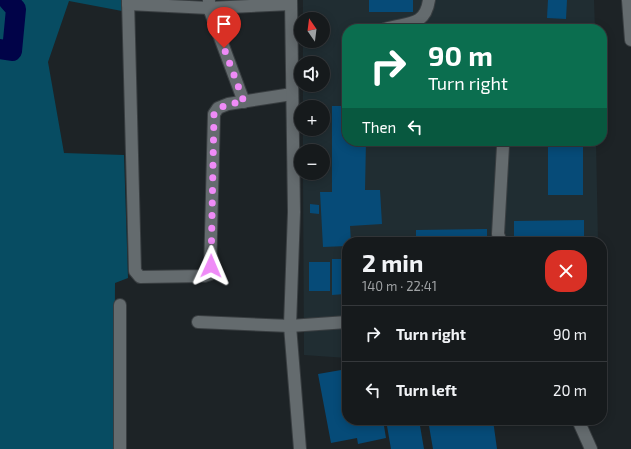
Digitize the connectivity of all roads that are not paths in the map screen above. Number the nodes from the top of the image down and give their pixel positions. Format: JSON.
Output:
{"nodes":[{"id":1,"x":429,"y":0,"type":"edge"},
{"id":2,"x":628,"y":0,"type":"edge"},
{"id":3,"x":128,"y":2,"type":"edge"},
{"id":4,"x":291,"y":2,"type":"edge"},
{"id":5,"x":209,"y":4,"type":"edge"},
{"id":6,"x":406,"y":24,"type":"edge"},
{"id":7,"x":631,"y":43,"type":"edge"},
{"id":8,"x":292,"y":94,"type":"junction"},
{"id":9,"x":244,"y":102,"type":"junction"},
{"id":10,"x":503,"y":146,"type":"edge"},
{"id":11,"x":499,"y":237,"type":"edge"},
{"id":12,"x":120,"y":305,"type":"dead end"},
{"id":13,"x":198,"y":322,"type":"dead end"},
{"id":14,"x":342,"y":322,"type":"edge"},
{"id":15,"x":290,"y":326,"type":"junction"},
{"id":16,"x":580,"y":425,"type":"edge"},
{"id":17,"x":120,"y":449,"type":"edge"},
{"id":18,"x":300,"y":449,"type":"edge"},
{"id":19,"x":591,"y":449,"type":"edge"}],
"edges":[{"from":1,"to":6,"type":"street"},
{"from":2,"to":7,"type":"street"},
{"from":3,"to":5,"type":"street"},
{"from":3,"to":9,"type":"street"},
{"from":4,"to":5,"type":"street"},
{"from":4,"to":8,"type":"street"},
{"from":5,"to":9,"type":"street"},
{"from":8,"to":9,"type":"street"},
{"from":8,"to":15,"type":"street"},
{"from":10,"to":11,"type":"street"},
{"from":12,"to":17,"type":"street"},
{"from":13,"to":15,"type":"street"},
{"from":14,"to":15,"type":"street"},
{"from":15,"to":18,"type":"street"},
{"from":16,"to":19,"type":"street"}]}
